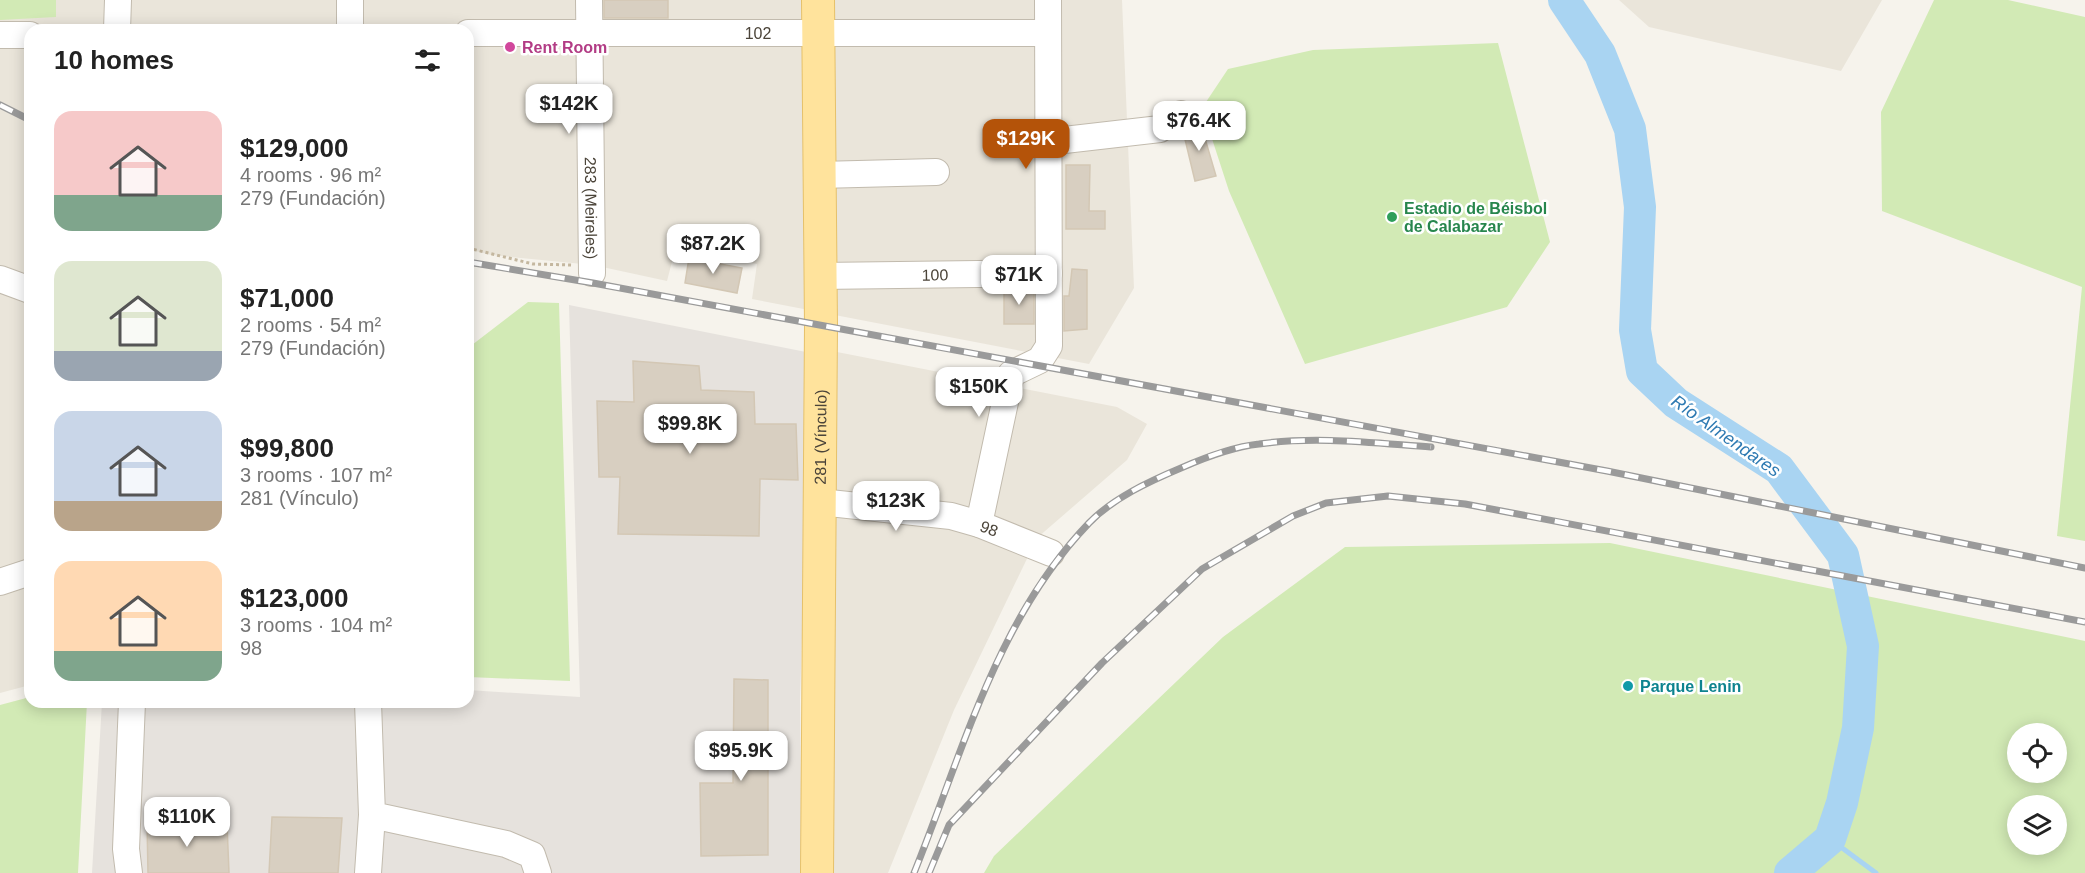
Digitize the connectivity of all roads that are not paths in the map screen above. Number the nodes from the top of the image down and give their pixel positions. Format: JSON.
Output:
{"nodes":[{"id":1,"x":118,"y":0,"type":"edge"},
{"id":2,"x":350,"y":0,"type":"edge"},
{"id":3,"x":589,"y":0,"type":"edge"},
{"id":4,"x":818,"y":0,"type":"edge"},
{"id":5,"x":1048,"y":0,"type":"edge"},
{"id":6,"x":117,"y":24,"type":"edge"},
{"id":7,"x":350,"y":24,"type":"edge"},
{"id":8,"x":589,"y":32,"type":"junction"},
{"id":9,"x":817,"y":32,"type":"junction"},
{"id":10,"x":474,"y":33,"type":"edge"},
{"id":11,"x":1048,"y":33,"type":"junction"},
{"id":12,"x":0,"y":35,"type":"edge"},
{"id":13,"x":24,"y":35,"type":"edge"},
{"id":14,"x":1181,"y":114,"type":"dead end"},
{"id":15,"x":1047,"y":142,"type":"junction"},
{"id":16,"x":936,"y":172,"type":"dead end"},
{"id":17,"x":819,"y":175,"type":"junction"},
{"id":18,"x":593,"y":269,"type":"road end"},
{"id":19,"x":1049,"y":273,"type":"junction"},
{"id":20,"x":819,"y":276,"type":"junction"},
{"id":21,"x":0,"y":279,"type":"edge"},
{"id":22,"x":24,"y":288,"type":"edge"},
{"id":23,"x":820,"y":502,"type":"junction"},
{"id":24,"x":979,"y":524,"type":"junction"},
{"id":25,"x":1051,"y":553,"type":"dead end"},
{"id":26,"x":24,"y":574,"type":"edge"},
{"id":27,"x":0,"y":582,"type":"edge"},
{"id":28,"x":132,"y":708,"type":"edge"},
{"id":29,"x":368,"y":708,"type":"edge"},
{"id":30,"x":372,"y":815,"type":"junction"},
{"id":31,"x":129,"y":873,"type":"edge"},
{"id":32,"x":368,"y":873,"type":"edge"},
{"id":33,"x":538,"y":873,"type":"edge"},
{"id":34,"x":817,"y":873,"type":"edge"}],
"edges":[{"from":1,"to":6,"type":"street"},
{"from":2,"to":7,"type":"street"},
{"from":3,"to":8,"type":"street","name":"283 (Meireles)"},
{"from":4,"to":9,"type":"main road","name":"281 (Vínculo)"},
{"from":5,"to":11,"type":"street"},
{"from":8,"to":9,"type":"street","name":"102"},
{"from":8,"to":10,"type":"street","name":"102"},
{"from":8,"to":18,"type":"street","name":"283 (Meireles)"},
{"from":9,"to":11,"type":"street","name":"102"},
{"from":9,"to":17,"type":"main road","name":"281 (Vínculo)"},
{"from":11,"to":15,"type":"street"},
{"from":12,"to":13,"type":"street"},
{"from":14,"to":15,"type":"street"},
{"from":15,"to":19,"type":"street"},
{"from":16,"to":17,"type":"street"},
{"from":17,"to":20,"type":"main road","name":"281 (Vínculo)"},
{"from":19,"to":20,"type":"street","name":"100"},
{"from":19,"to":24,"type":"street"},
{"from":20,"to":23,"type":"main road","name":"281 (Vínculo)"},
{"from":21,"to":22,"type":"street"},
{"from":23,"to":24,"type":"street","name":"98"},
{"from":23,"to":34,"type":"main road","name":"281 (Vínculo)"},
{"from":24,"to":25,"type":"street","name":"98"},
{"from":26,"to":27,"type":"street"},
{"from":28,"to":31,"type":"street"},
{"from":29,"to":30,"type":"street"},
{"from":30,"to":32,"type":"street"},
{"from":30,"to":33,"type":"street"}]}
